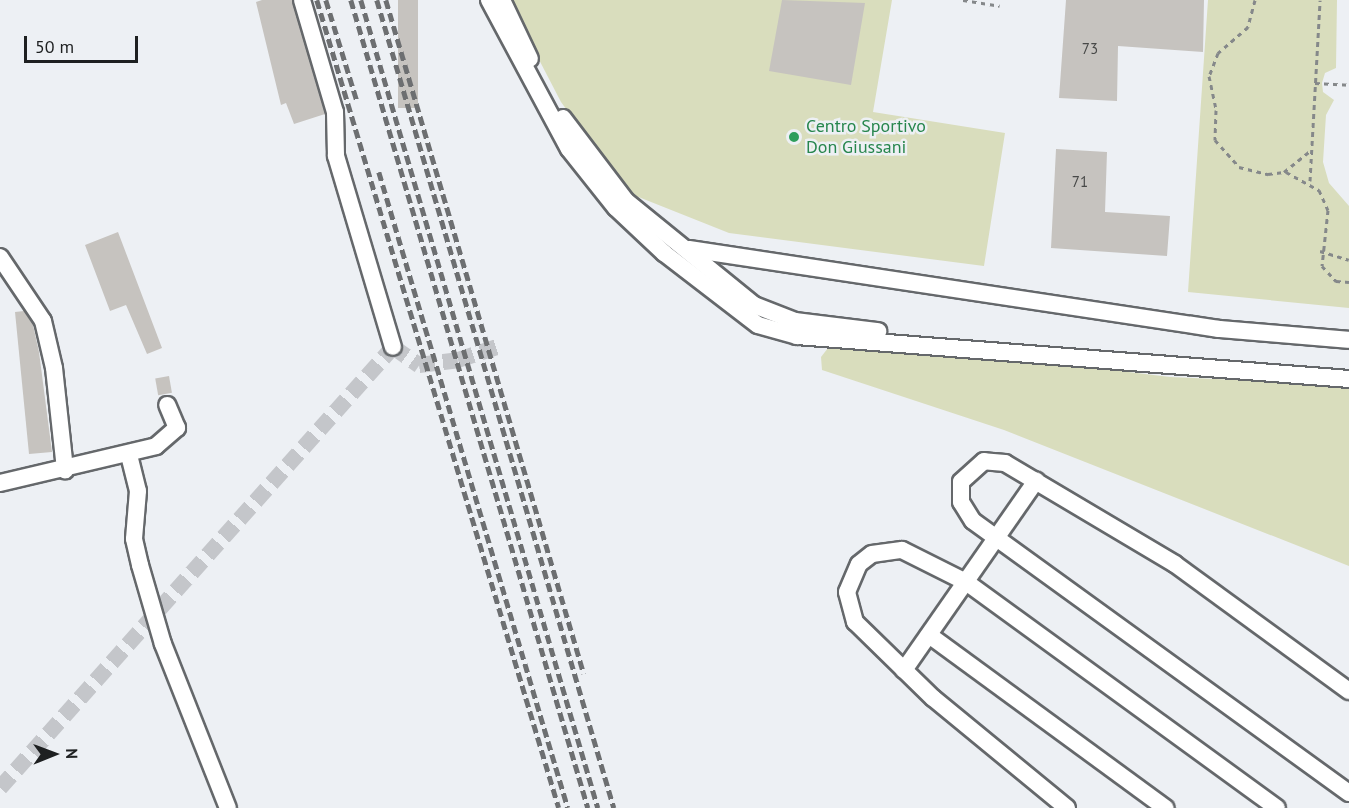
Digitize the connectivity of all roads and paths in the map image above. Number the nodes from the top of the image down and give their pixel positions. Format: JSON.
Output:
{"nodes":[{"id":1,"x":302,"y":0,"type":"edge"},
{"id":2,"x":489,"y":0,"type":"edge"},
{"id":3,"x":502,"y":0,"type":"edge"},
{"id":4,"x":963,"y":0,"type":"edge"},
{"id":5,"x":1255,"y":0,"type":"edge"},
{"id":6,"x":1320,"y":0,"type":"edge"},
{"id":7,"x":1000,"y":6,"type":"dead end"},
{"id":8,"x":1314,"y":83,"type":"junction"},
{"id":9,"x":1349,"y":85,"type":"edge"},
{"id":10,"x":1310,"y":152,"type":"junction"},
{"id":11,"x":1284,"y":172,"type":"junction"},
{"id":12,"x":1310,"y":181,"type":"junction"},
{"id":13,"x":680,"y":246,"type":"junction"},
{"id":14,"x":1320,"y":251,"type":"junction"},
{"id":15,"x":0,"y":257,"type":"edge"},
{"id":16,"x":1349,"y":260,"type":"edge"},
{"id":17,"x":1349,"y":282,"type":"edge"},
{"id":18,"x":1349,"y":340,"type":"edge"},
{"id":19,"x":393,"y":347,"type":"dead end"},
{"id":20,"x":1349,"y":369,"type":"edge"},
{"id":21,"x":1349,"y":379,"type":"edge"},
{"id":22,"x":167,"y":405,"type":"dead end"},
{"id":23,"x":129,"y":455,"type":"junction"},
{"id":24,"x":65,"y":470,"type":"junction"},
{"id":25,"x":1036,"y":481,"type":"junction"},
{"id":26,"x":0,"y":483,"type":"edge"},
{"id":27,"x":997,"y":538,"type":"junction"},
{"id":28,"x":966,"y":582,"type":"junction"},
{"id":29,"x":929,"y":635,"type":"junction"},
{"id":30,"x":904,"y":670,"type":"junction"},
{"id":31,"x":1349,"y":691,"type":"edge"},
{"id":32,"x":1349,"y":793,"type":"edge"},
{"id":33,"x":228,"y":808,"type":"edge"},
{"id":34,"x":1067,"y":808,"type":"edge"},
{"id":35,"x":1165,"y":808,"type":"edge"},
{"id":36,"x":1277,"y":808,"type":"edge"}],
"edges":[{"from":1,"to":19,"type":"lane"},
{"from":2,"to":21,"type":"lane"},
{"from":3,"to":13,"type":"lane"},
{"from":4,"to":7,"type":"path"},
{"from":5,"to":11,"type":"path"},
{"from":6,"to":8,"type":"path"},
{"from":8,"to":9,"type":"path"},
{"from":8,"to":10,"type":"path"},
{"from":10,"to":11,"type":"path"},
{"from":10,"to":12,"type":"path"},
{"from":11,"to":12,"type":"path"},
{"from":12,"to":14,"type":"path"},
{"from":13,"to":18,"type":"lane"},
{"from":13,"to":20,"type":"lane"},
{"from":14,"to":16,"type":"path"},
{"from":14,"to":17,"type":"path"},
{"from":15,"to":24,"type":"lane"},
{"from":22,"to":23,"type":"lane"},
{"from":23,"to":24,"type":"lane"},
{"from":23,"to":33,"type":"lane"},
{"from":24,"to":26,"type":"lane"},
{"from":25,"to":27,"type":"lane"},
{"from":25,"to":27,"type":"lane"},
{"from":25,"to":31,"type":"lane"},
{"from":27,"to":28,"type":"lane"},
{"from":27,"to":32,"type":"lane"},
{"from":28,"to":29,"type":"lane"},
{"from":28,"to":30,"type":"lane"},
{"from":28,"to":36,"type":"lane"},
{"from":29,"to":30,"type":"lane"},
{"from":29,"to":35,"type":"lane"},
{"from":30,"to":34,"type":"lane"}]}
